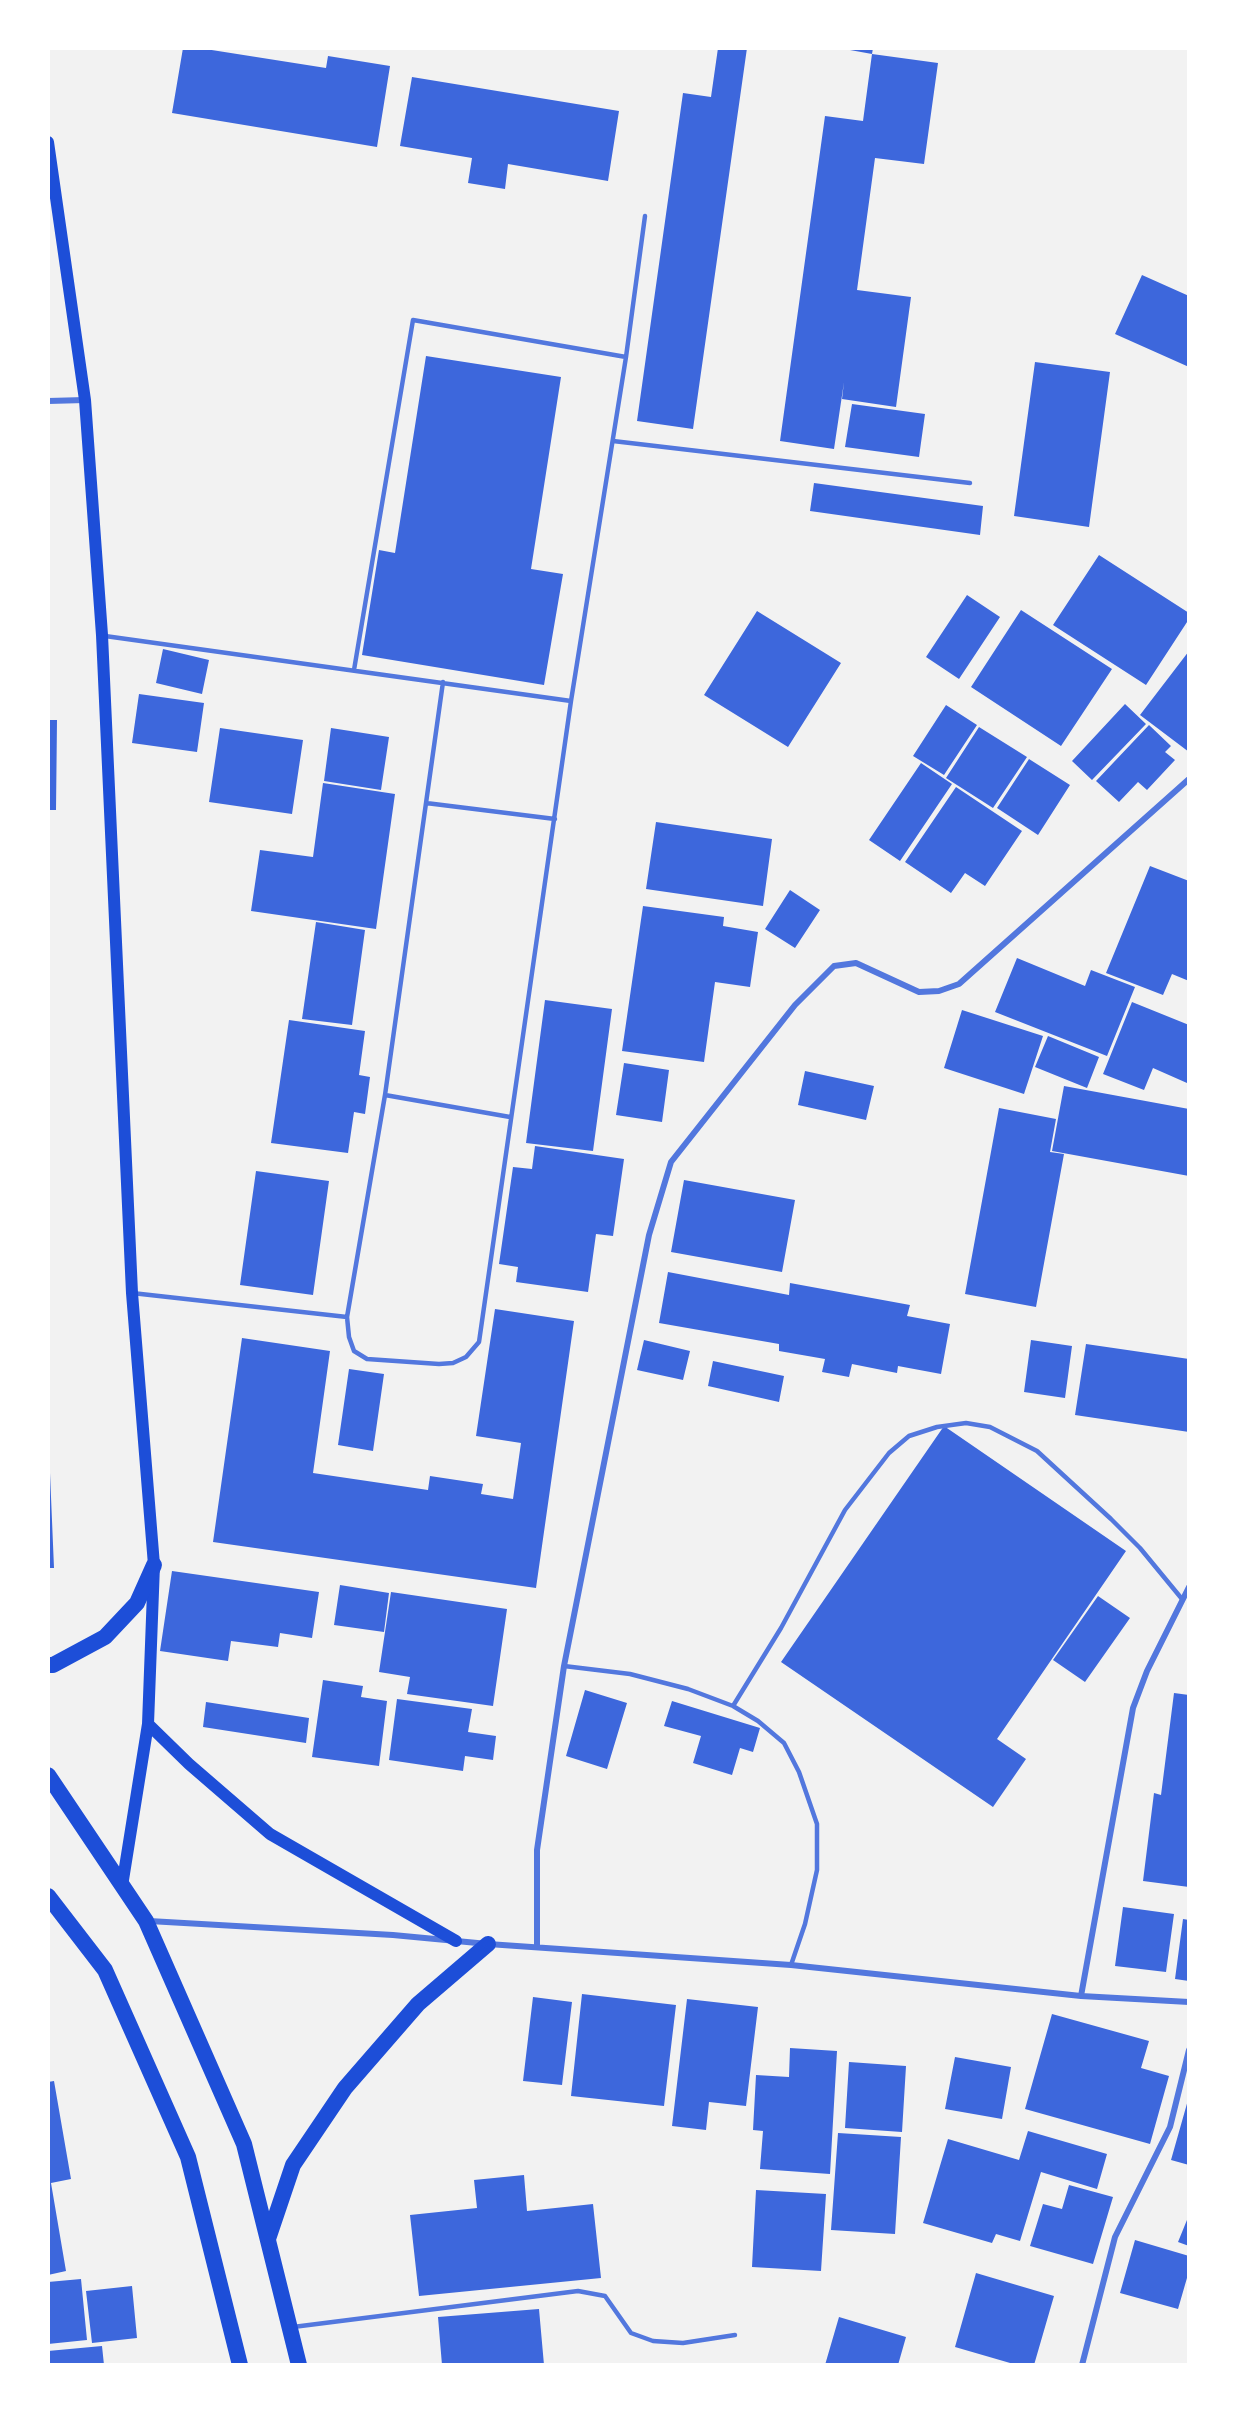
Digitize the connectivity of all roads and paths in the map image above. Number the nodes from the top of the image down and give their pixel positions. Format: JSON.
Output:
{"nodes":[{"id":1,"x":48,"y":142,"type":"edge"},
{"id":2,"x":645,"y":216,"type":"dead end"},
{"id":3,"x":626,"y":357,"type":"junction"},
{"id":4,"x":85,"y":400,"type":"junction"},
{"id":5,"x":48,"y":401,"type":"edge"},
{"id":6,"x":613,"y":441,"type":"junction"},
{"id":7,"x":970,"y":483,"type":"dead end"},
{"id":8,"x":102,"y":635,"type":"junction"},
{"id":9,"x":354,"y":670,"type":"junction"},
{"id":10,"x":443,"y":682,"type":"junction"},
{"id":11,"x":571,"y":701,"type":"junction"},
{"id":12,"x":1189,"y":779,"type":"edge"},
{"id":13,"x":426,"y":802,"type":"junction"},
{"id":14,"x":555,"y":819,"type":"junction"},
{"id":15,"x":385,"y":1095,"type":"junction"},
{"id":16,"x":510,"y":1116,"type":"junction"},
{"id":17,"x":132,"y":1293,"type":"junction"},
{"id":18,"x":347,"y":1317,"type":"junction"},
{"id":19,"x":154,"y":1565,"type":"junction"},
{"id":20,"x":1189,"y":1587,"type":"edge"},
{"id":21,"x":1182,"y":1599,"type":"junction"},
{"id":22,"x":48,"y":1665,"type":"edge"},
{"id":23,"x":564,"y":1666,"type":"junction"},
{"id":24,"x":733,"y":1706,"type":"junction"},
{"id":25,"x":148,"y":1724,"type":"junction"},
{"id":26,"x":48,"y":1775,"type":"edge"},
{"id":27,"x":122,"y":1886,"type":"junction"},
{"id":28,"x":48,"y":1896,"type":"edge"},
{"id":29,"x":146,"y":1921,"type":"junction"},
{"id":30,"x":456,"y":1941,"type":"junction"},
{"id":31,"x":488,"y":1944,"type":"junction"},
{"id":32,"x":537,"y":1947,"type":"junction"},
{"id":33,"x":791,"y":1965,"type":"junction"},
{"id":34,"x":1081,"y":1996,"type":"junction"},
{"id":35,"x":1189,"y":2002,"type":"edge"},
{"id":36,"x":1189,"y":2050,"type":"edge"},
{"id":37,"x":268,"y":2239,"type":"junction"},
{"id":38,"x":290,"y":2328,"type":"junction"},
{"id":39,"x":735,"y":2335,"type":"dead end"},
{"id":40,"x":238,"y":2364,"type":"edge"},
{"id":41,"x":299,"y":2365,"type":"edge"},
{"id":42,"x":1082,"y":2365,"type":"edge"}],
"edges":[{"from":1,"to":4,"type":"main road"},
{"from":2,"to":3,"type":"lane"},
{"from":3,"to":6,"type":"lane"},
{"from":3,"to":9,"type":"lane"},
{"from":4,"to":5,"type":"street"},
{"from":4,"to":8,"type":"main road"},
{"from":6,"to":7,"type":"lane"},
{"from":6,"to":11,"type":"lane"},
{"from":8,"to":9,"type":"lane"},
{"from":8,"to":17,"type":"main road"},
{"from":9,"to":10,"type":"lane"},
{"from":10,"to":11,"type":"lane"},
{"from":10,"to":13,"type":"lane"},
{"from":11,"to":14,"type":"lane"},
{"from":12,"to":23,"type":"street"},
{"from":13,"to":14,"type":"lane"},
{"from":13,"to":15,"type":"lane"},
{"from":14,"to":16,"type":"lane"},
{"from":15,"to":16,"type":"lane"},
{"from":15,"to":18,"type":"lane"},
{"from":16,"to":18,"type":"lane"},
{"from":17,"to":18,"type":"lane"},
{"from":17,"to":19,"type":"main road"},
{"from":19,"to":22,"type":"highway"},
{"from":19,"to":25,"type":"main road"},
{"from":20,"to":21,"type":"street"},
{"from":21,"to":24,"type":"lane"},
{"from":21,"to":34,"type":"street"},
{"from":23,"to":24,"type":"lane"},
{"from":23,"to":32,"type":"street"},
{"from":24,"to":33,"type":"lane"},
{"from":25,"to":27,"type":"main road"},
{"from":25,"to":30,"type":"main road"},
{"from":26,"to":27,"type":"highway"},
{"from":27,"to":29,"type":"highway"},
{"from":28,"to":40,"type":"highway"},
{"from":29,"to":30,"type":"street"},
{"from":29,"to":37,"type":"highway"},
{"from":30,"to":31,"type":"street"},
{"from":31,"to":32,"type":"street"},
{"from":31,"to":37,"type":"highway"},
{"from":32,"to":33,"type":"street"},
{"from":33,"to":34,"type":"street"},
{"from":34,"to":35,"type":"street"},
{"from":36,"to":42,"type":"street"},
{"from":37,"to":38,"type":"highway"},
{"from":38,"to":39,"type":"lane"},
{"from":38,"to":41,"type":"highway"}]}
